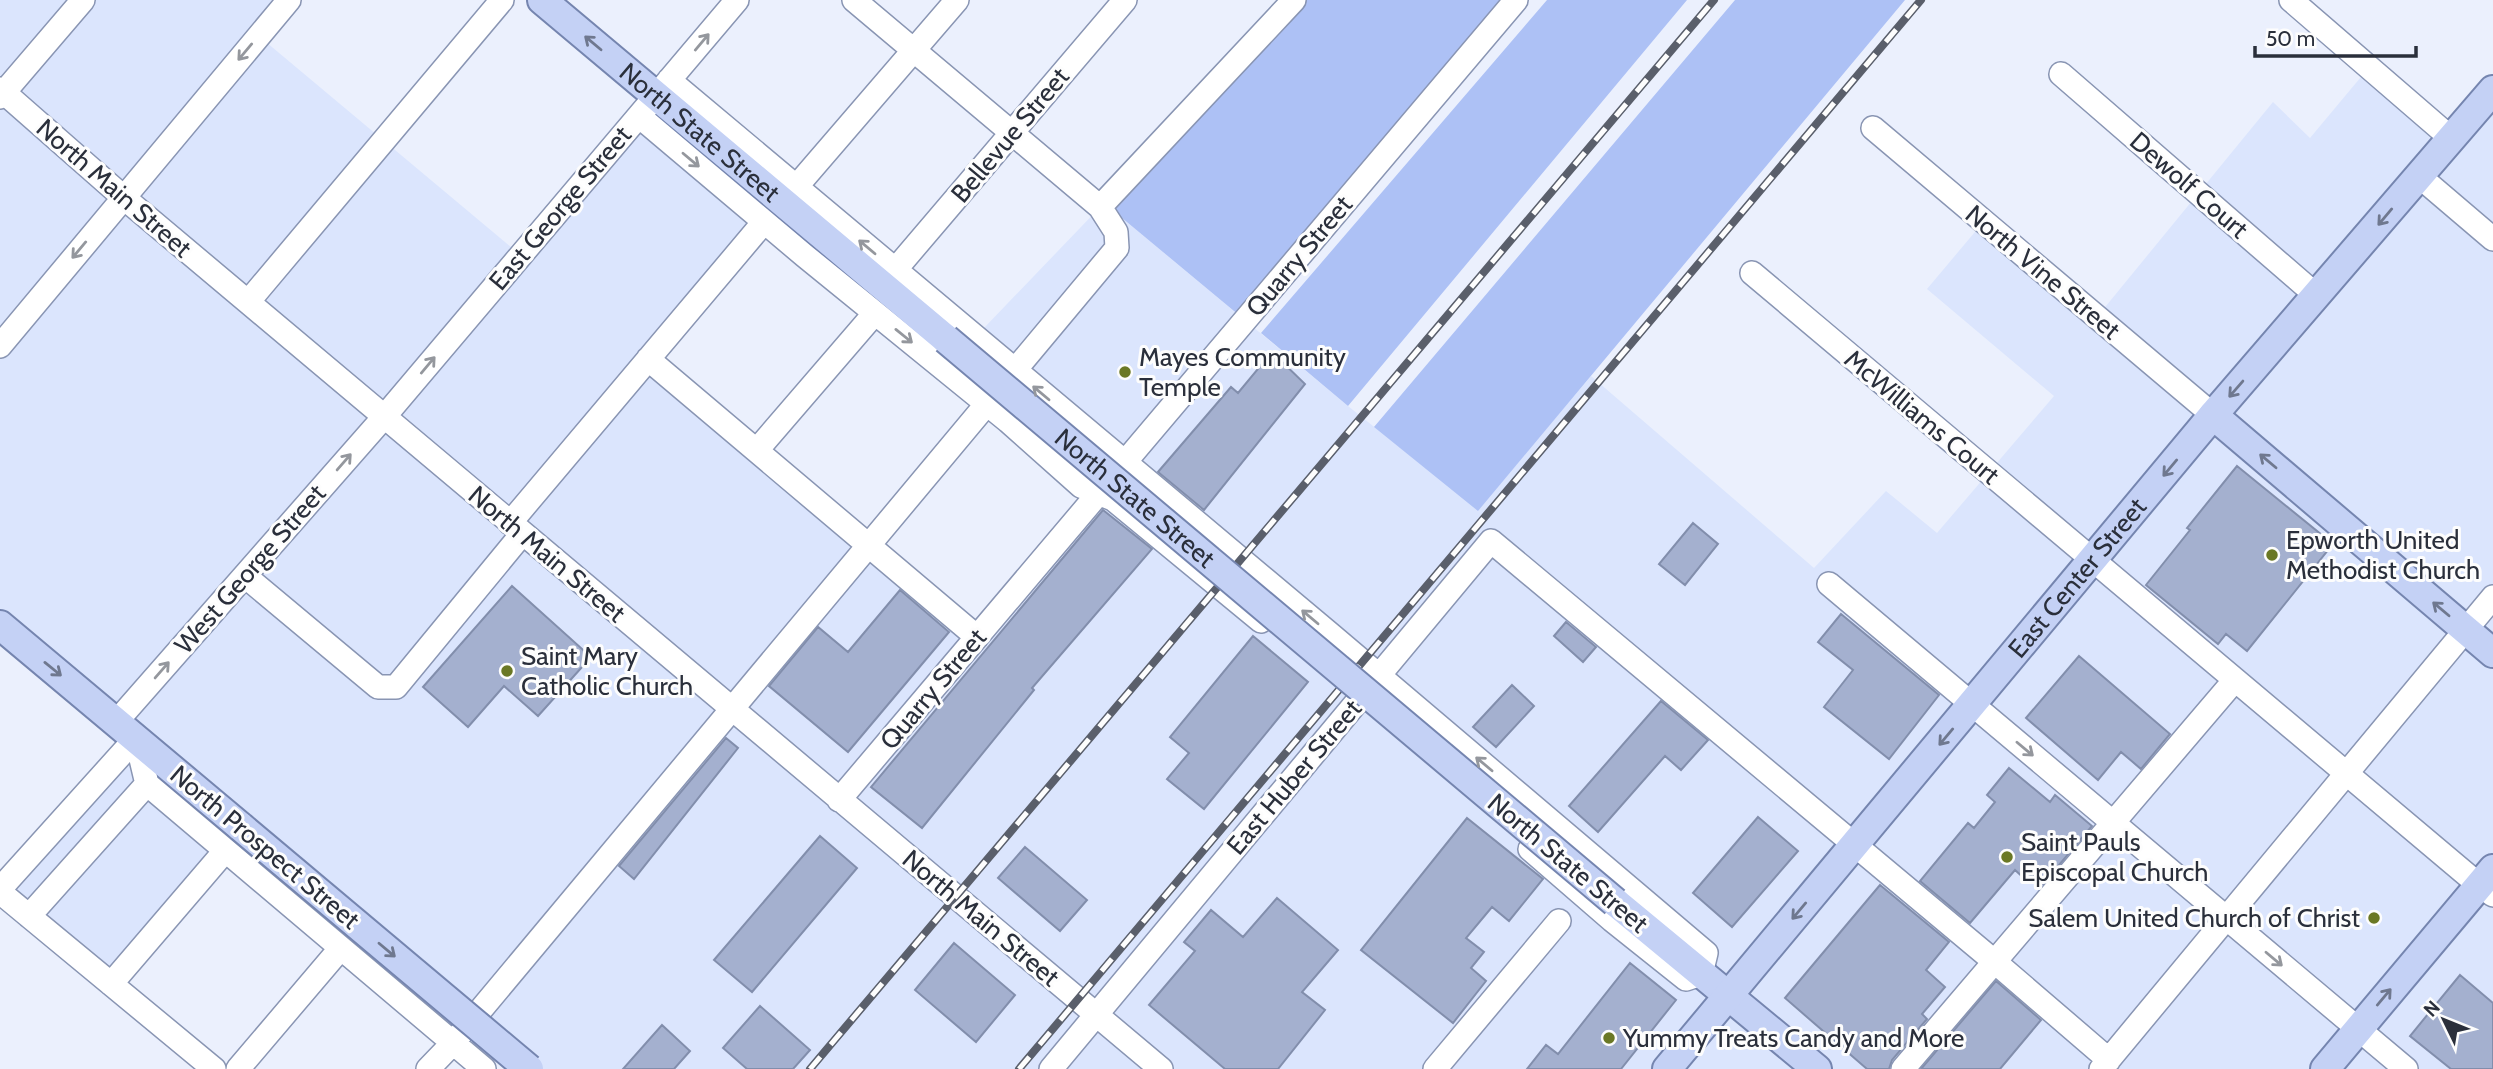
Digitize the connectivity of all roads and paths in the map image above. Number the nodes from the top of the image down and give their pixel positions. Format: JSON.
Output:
{"nodes":[{"id":1,"x":83,"y":0,"type":"edge"},
{"id":2,"x":289,"y":0,"type":"edge"},
{"id":3,"x":502,"y":0,"type":"edge"},
{"id":4,"x":542,"y":0,"type":"edge"},
{"id":5,"x":737,"y":0,"type":"edge"},
{"id":6,"x":854,"y":0,"type":"edge"},
{"id":7,"x":957,"y":0,"type":"edge"},
{"id":8,"x":1125,"y":0,"type":"edge"},
{"id":9,"x":1294,"y":0,"type":"edge"},
{"id":10,"x":1516,"y":0,"type":"edge"},
{"id":11,"x":2291,"y":0,"type":"edge"},
{"id":12,"x":914,"y":51,"type":"junction"},
{"id":13,"x":2061,"y":74,"type":"dead end"},
{"id":14,"x":2493,"y":90,"type":"edge"},
{"id":15,"x":1,"y":93,"type":"edge"},
{"id":16,"x":654,"y":97,"type":"junction"},
{"id":17,"x":1873,"y":128,"type":"dead end"},
{"id":18,"x":1011,"y":134,"type":"junction"},
{"id":19,"x":2452,"y":139,"type":"junction"},
{"id":20,"x":2419,"y":176,"type":"junction"},
{"id":21,"x":796,"y":187,"type":"junction"},
{"id":22,"x":123,"y":197,"type":"junction"},
{"id":23,"x":1100,"y":207,"type":"junction"},
{"id":24,"x":764,"y":222,"type":"junction"},
{"id":25,"x":2493,"y":239,"type":"edge"},
{"id":26,"x":895,"y":270,"type":"junction"},
{"id":27,"x":1752,"y":273,"type":"dead end"},
{"id":28,"x":2317,"y":296,"type":"junction"},
{"id":29,"x":248,"y":302,"type":"junction"},
{"id":30,"x":875,"y":313,"type":"junction"},
{"id":31,"x":0,"y":346,"type":"edge"},
{"id":32,"x":648,"y":359,"type":"junction"},
{"id":33,"x":1015,"y":371,"type":"junction"},
{"id":34,"x":987,"y":404,"type":"junction"},
{"id":35,"x":2213,"y":415,"type":"junction"},
{"id":36,"x":384,"y":417,"type":"junction"},
{"id":37,"x":757,"y":450,"type":"junction"},
{"id":38,"x":1125,"y":462,"type":"junction"},
{"id":39,"x":1098,"y":493,"type":"junction"},
{"id":40,"x":516,"y":528,"type":"junction"},
{"id":41,"x":870,"y":544,"type":"junction"},
{"id":42,"x":2092,"y":561,"type":"junction"},
{"id":43,"x":245,"y":576,"type":"junction"},
{"id":44,"x":1829,"y":584,"type":"dead end"},
{"id":45,"x":2493,"y":597,"type":"edge"},
{"id":46,"x":2466,"y":630,"type":"junction"},
{"id":47,"x":3,"y":635,"type":"edge"},
{"id":48,"x":977,"y":637,"type":"junction"},
{"id":49,"x":2493,"y":653,"type":"edge"},
{"id":50,"x":1379,"y":675,"type":"junction"},
{"id":51,"x":2234,"y":681,"type":"junction"},
{"id":52,"x":1358,"y":701,"type":"junction"},
{"id":53,"x":1973,"y":705,"type":"junction"},
{"id":54,"x":731,"y":710,"type":"junction"},
{"id":55,"x":126,"y":730,"type":"junction"},
{"id":56,"x":2346,"y":775,"type":"junction"},
{"id":57,"x":147,"y":784,"type":"junction"},
{"id":58,"x":839,"y":800,"type":"junction"},
{"id":59,"x":2113,"y":824,"type":"junction"},
{"id":60,"x":1854,"y":846,"type":"junction"},
{"id":61,"x":225,"y":851,"type":"junction"},
{"id":62,"x":2488,"y":883,"type":"edge"},
{"id":63,"x":0,"y":891,"type":"edge"},
{"id":64,"x":29,"y":916,"type":"junction"},
{"id":65,"x":2226,"y":919,"type":"junction"},
{"id":66,"x":1559,"y":921,"type":"dead end"},
{"id":67,"x":340,"y":949,"type":"junction"},
{"id":68,"x":1995,"y":962,"type":"junction"},
{"id":69,"x":1701,"y":974,"type":"junction"},
{"id":70,"x":111,"y":984,"type":"junction"},
{"id":71,"x":1727,"y":995,"type":"junction"},
{"id":72,"x":1098,"y":1014,"type":"junction"},
{"id":73,"x":2357,"y":1029,"type":"junction"},
{"id":74,"x":453,"y":1043,"type":"junction"},
{"id":75,"x":2105,"y":1064,"type":"edge"},
{"id":76,"x":214,"y":1069,"type":"edge"},
{"id":77,"x":238,"y":1069,"type":"edge"},
{"id":78,"x":428,"y":1069,"type":"edge"},
{"id":79,"x":484,"y":1069,"type":"edge"},
{"id":80,"x":529,"y":1069,"type":"edge"},
{"id":81,"x":1051,"y":1069,"type":"edge"},
{"id":82,"x":1161,"y":1069,"type":"edge"},
{"id":83,"x":1435,"y":1069,"type":"edge"},
{"id":84,"x":1667,"y":1069,"type":"edge"},
{"id":85,"x":1817,"y":1069,"type":"edge"},
{"id":86,"x":1903,"y":1069,"type":"edge"},
{"id":87,"x":2325,"y":1069,"type":"edge"},
{"id":88,"x":2406,"y":1069,"type":"edge"}],
"edges":[{"from":1,"to":15,"type":"street"},
{"from":2,"to":22,"type":"street","one_way":true},
{"from":3,"to":29,"type":"street"},
{"from":16,"to":4,"type":"main road","name":"North State Street","one_way":true},
{"from":16,"to":5,"type":"street","name":"East George Street","one_way":true},
{"from":6,"to":12,"type":"street"},
{"from":7,"to":12,"type":"street"},
{"from":8,"to":18,"type":"street","name":"Bellevue Street"},
{"from":9,"to":23,"type":"street"},
{"from":10,"to":38,"type":"street","name":"Quarry Street"},
{"from":11,"to":19,"type":"street"},
{"from":12,"to":18,"type":"street"},
{"from":12,"to":21,"type":"street"},
{"from":13,"to":28,"type":"street","name":"Dewolf Court"},
{"from":14,"to":19,"type":"main road","name":"East Center Street"},
{"from":15,"to":22,"type":"street","name":"North Main Street"},
{"from":16,"to":21,"type":"street"},
{"from":16,"to":24,"type":"street","one_way":true},
{"from":36,"to":16,"type":"street","name":"East George Street","one_way":true},
{"from":16,"to":69,"type":"main road","name":"North State Street","bridge":true},
{"from":17,"to":35,"type":"street","name":"North Vine Street"},
{"from":18,"to":23,"type":"street"},
{"from":18,"to":26,"type":"street","name":"Bellevue Street"},
{"from":19,"to":20,"type":"main road","name":"East Center Street"},
{"from":20,"to":25,"type":"street"},
{"from":20,"to":28,"type":"main road","name":"East Center Street","one_way":true},
{"from":26,"to":21,"type":"street","one_way":true},
{"from":22,"to":29,"type":"street","name":"North Main Street"},
{"from":22,"to":31,"type":"street","one_way":true},
{"from":23,"to":33,"type":"street"},
{"from":24,"to":30,"type":"street"},
{"from":24,"to":32,"type":"street"},
{"from":26,"to":33,"type":"street"},
{"from":27,"to":42,"type":"street","name":"McWilliams Court"},
{"from":28,"to":35,"type":"main road","name":"East Center Street","one_way":true},
{"from":29,"to":36,"type":"street","name":"North Main Street"},
{"from":30,"to":34,"type":"street","one_way":true},
{"from":30,"to":37,"type":"street"},
{"from":32,"to":37,"type":"street"},
{"from":32,"to":40,"type":"street"},
{"from":33,"to":34,"type":"street"},
{"from":38,"to":33,"type":"street","one_way":true},
{"from":34,"to":39,"type":"street"},
{"from":34,"to":41,"type":"street"},
{"from":35,"to":42,"type":"main road","name":"East Center Street","one_way":true},
{"from":46,"to":35,"type":"main road","one_way":true},
{"from":36,"to":40,"type":"street","name":"North Main Street"},
{"from":43,"to":36,"type":"street","name":"West George Street","one_way":true},
{"from":37,"to":41,"type":"street"},
{"from":38,"to":39,"type":"street","name":"Quarry Street"},
{"from":50,"to":38,"type":"street","one_way":true},
{"from":39,"to":48,"type":"street","name":"Quarry Street"},
{"from":39,"to":52,"type":"street"},
{"from":40,"to":43,"type":"street"},
{"from":40,"to":54,"type":"street","name":"North Main Street"},
{"from":41,"to":48,"type":"street"},
{"from":41,"to":54,"type":"street"},
{"from":42,"to":51,"type":"street","name":"McWilliams Court"},
{"from":42,"to":53,"type":"main road","name":"East Center Street"},
{"from":55,"to":43,"type":"street","name":"West George Street","one_way":true},
{"from":44,"to":53,"type":"street"},
{"from":45,"to":46,"type":"street"},
{"from":46,"to":49,"type":"main road"},
{"from":46,"to":56,"type":"street"},
{"from":47,"to":55,"type":"main road","name":"North Prospect Street","one_way":true},
{"from":48,"to":58,"type":"street","name":"Quarry Street"},
{"from":50,"to":52,"type":"street","name":"East Huber Street"},
{"from":50,"to":60,"type":"street","name":"East Huber Street"},
{"from":69,"to":50,"type":"street","one_way":true},
{"from":51,"to":56,"type":"street","name":"McWilliams Court"},
{"from":51,"to":59,"type":"street"},
{"from":52,"to":69,"type":"street"},
{"from":52,"to":72,"type":"street","name":"East Huber Street"},
{"from":53,"to":59,"type":"street","one_way":true},
{"from":53,"to":60,"type":"main road","name":"East Center Street","one_way":true},
{"from":54,"to":58,"type":"street","name":"North Main Street"},
{"from":54,"to":74,"type":"street"},
{"from":55,"to":57,"type":"street"},
{"from":55,"to":63,"type":"street","name":"West George Street"},
{"from":55,"to":80,"type":"main road","name":"North Prospect Street","one_way":true,"bridge":true},
{"from":56,"to":62,"type":"street","name":"McWilliams Court"},
{"from":56,"to":65,"type":"street"},
{"from":57,"to":61,"type":"street"},
{"from":57,"to":64,"type":"street"},
{"from":58,"to":72,"type":"street","name":"North Main Street"},
{"from":59,"to":65,"type":"street"},
{"from":59,"to":68,"type":"street"},
{"from":60,"to":68,"type":"street"},
{"from":60,"to":71,"type":"main road","name":"East Center Street","one_way":true},
{"from":61,"to":67,"type":"street"},
{"from":61,"to":70,"type":"street"},
{"from":73,"to":62,"type":"main road","one_way":true},
{"from":63,"to":64,"type":"street"},
{"from":64,"to":70,"type":"street"},
{"from":65,"to":73,"type":"street","one_way":true},
{"from":65,"to":75,"type":"street"},
{"from":66,"to":83,"type":"street"},
{"from":67,"to":74,"type":"street"},
{"from":67,"to":77,"type":"street"},
{"from":68,"to":75,"type":"street"},
{"from":68,"to":86,"type":"street"},
{"from":69,"to":71,"type":"main road","name":"North State Street"},
{"from":70,"to":76,"type":"street"},
{"from":71,"to":84,"type":"main road","name":"East Center Street"},
{"from":71,"to":85,"type":"main road","name":"North State Street"},
{"from":72,"to":81,"type":"street","name":"East Huber Street"},
{"from":72,"to":82,"type":"street","name":"North Main Street"},
{"from":73,"to":87,"type":"main road"},
{"from":73,"to":88,"type":"street"},
{"from":74,"to":78,"type":"street"},
{"from":74,"to":79,"type":"street"}]}
